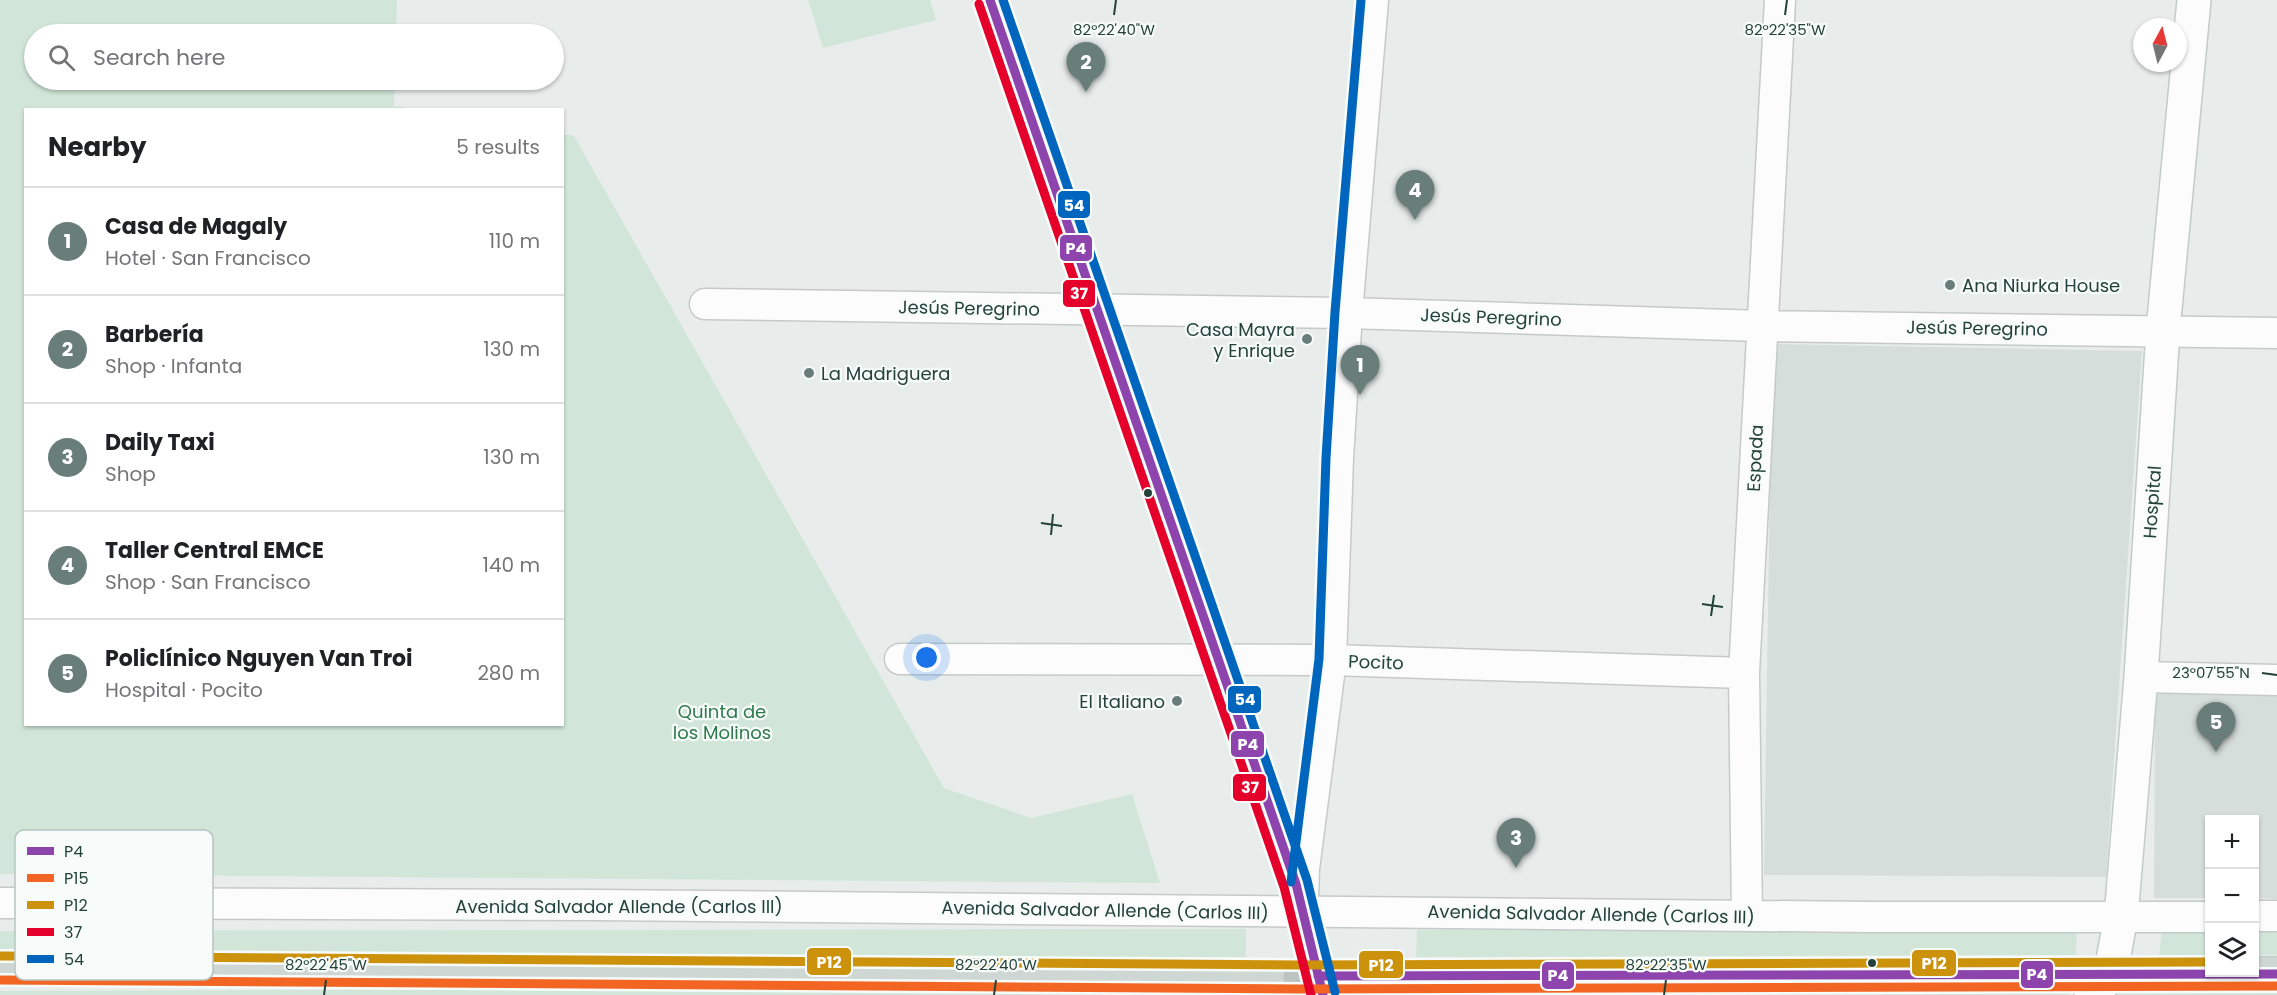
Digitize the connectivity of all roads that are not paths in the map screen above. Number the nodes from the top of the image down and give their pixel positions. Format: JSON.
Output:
{"nodes":[{"id":1,"x":990,"y":0,"type":"edge"},
{"id":2,"x":1373,"y":0,"type":"edge"},
{"id":3,"x":1780,"y":0,"type":"edge"},
{"id":4,"x":2194,"y":0,"type":"edge"},
{"id":5,"x":705,"y":304,"type":"dead end"},
{"id":6,"x":1097,"y":310,"type":"junction"},
{"id":7,"x":1347,"y":313,"type":"junction"},
{"id":8,"x":1762,"y":326,"type":"junction"},
{"id":9,"x":2163,"y":330,"type":"junction"},
{"id":10,"x":2277,"y":333,"type":"edge"},
{"id":11,"x":900,"y":659,"type":"dead end"},
{"id":12,"x":1217,"y":659,"type":"junction"},
{"id":13,"x":1330,"y":660,"type":"junction"},
{"id":14,"x":1744,"y":673,"type":"junction"},
{"id":15,"x":2141,"y":677,"type":"junction"},
{"id":16,"x":2277,"y":680,"type":"edge"},
{"id":17,"x":0,"y":903,"type":"edge"},
{"id":18,"x":15,"y":903,"type":"edge"},
{"id":19,"x":213,"y":904,"type":"edge"},
{"id":20,"x":1302,"y":912,"type":"junction"},
{"id":21,"x":1747,"y":916,"type":"junction"},
{"id":22,"x":2259,"y":916,"type":"edge"},
{"id":23,"x":2277,"y":916,"type":"edge"},
{"id":24,"x":2121,"y":917,"type":"junction"},
{"id":25,"x":2205,"y":917,"type":"edge"},
{"id":26,"x":0,"y":968,"type":"edge"},
{"id":27,"x":15,"y":968,"type":"edge"},
{"id":28,"x":213,"y":971,"type":"edge"},
{"id":29,"x":2277,"y":974,"type":"edge"},
{"id":30,"x":1310,"y":986,"type":"edge"},
{"id":31,"x":1357,"y":986,"type":"edge"},
{"id":32,"x":2100,"y":986,"type":"edge"}],
"edges":[{"from":1,"to":6,"type":"main road"},
{"from":2,"to":7,"type":"street"},
{"from":3,"to":8,"type":"street","name":"Espada"},
{"from":4,"to":9,"type":"street","name":"Hospital"},
{"from":5,"to":6,"type":"street","name":"Jesús Peregrino"},
{"from":6,"to":7,"type":"street","name":"Jesús Peregrino"},
{"from":6,"to":12,"type":"main road"},
{"from":7,"to":8,"type":"street","name":"Jesús Peregrino"},
{"from":7,"to":13,"type":"street"},
{"from":8,"to":9,"type":"street","name":"Jesús Peregrino"},
{"from":8,"to":14,"type":"street","name":"Espada"},
{"from":9,"to":10,"type":"street","name":"Jesús Peregrino"},
{"from":9,"to":15,"type":"street","name":"Hospital"},
{"from":11,"to":12,"type":"street","name":"Pocito"},
{"from":12,"to":13,"type":"street","name":"Pocito"},
{"from":12,"to":20,"type":"main road"},
{"from":13,"to":14,"type":"street","name":"Pocito"},
{"from":13,"to":20,"type":"street"},
{"from":14,"to":21,"type":"street","name":"Espada"},
{"from":15,"to":16,"type":"street"},
{"from":15,"to":24,"type":"street","name":"Hospital"},
{"from":17,"to":18,"type":"street","name":"Avenida Salvador Allende (Carlos III)"},
{"from":19,"to":20,"type":"street","name":"Avenida Salvador Allende (Carlos III)"},
{"from":20,"to":21,"type":"street","name":"Avenida Salvador Allende (Carlos III)"},
{"from":20,"to":30,"type":"main road"},
{"from":21,"to":24,"type":"street","name":"Avenida Salvador Allende (Carlos III)"},
{"from":22,"to":23,"type":"street"},
{"from":24,"to":25,"type":"street","name":"Avenida Salvador Allende (Carlos III)"},
{"from":24,"to":32,"type":"street","name":"Hospital"},
{"from":26,"to":27,"type":"main road"},
{"from":28,"to":30,"type":"main road"},
{"from":29,"to":32,"type":"main road"},
{"from":30,"to":31,"type":"main road"},
{"from":31,"to":32,"type":"main road"}]}
